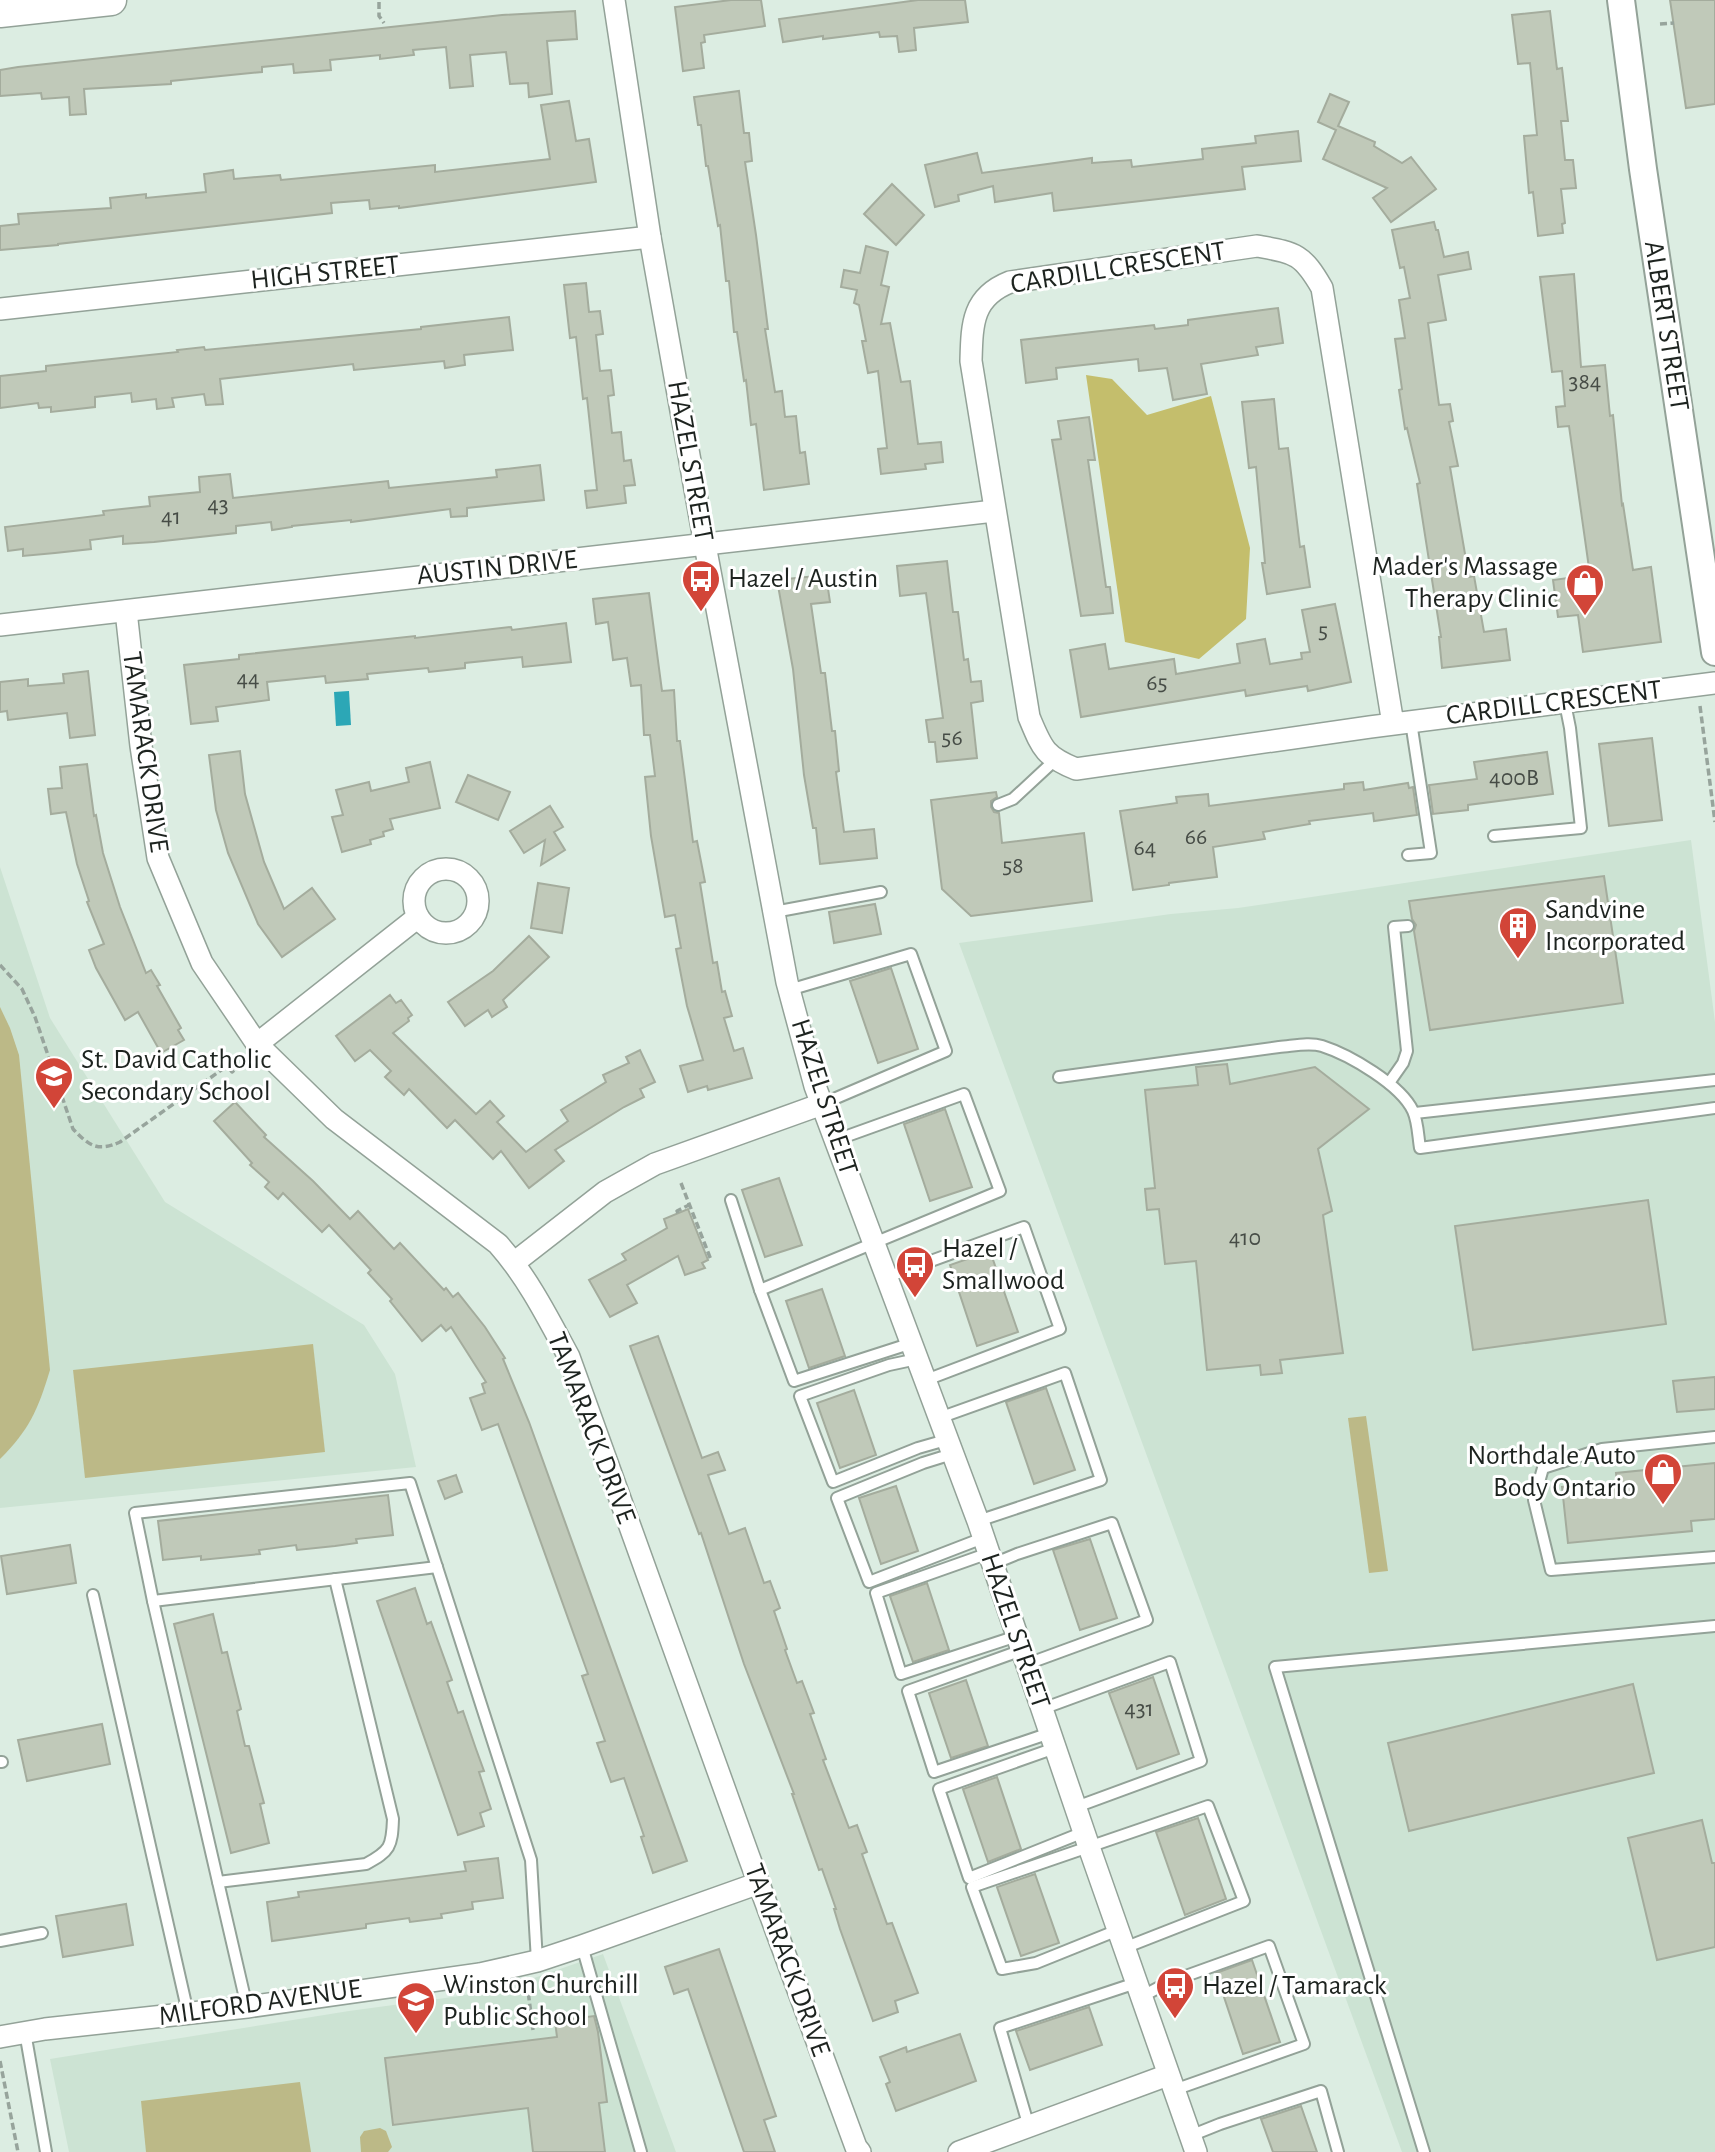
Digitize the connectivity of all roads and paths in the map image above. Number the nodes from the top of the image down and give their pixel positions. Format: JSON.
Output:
{"nodes":[{"id":1,"x":111,"y":0,"type":"edge"},
{"id":2,"x":614,"y":0,"type":"edge"},
{"id":3,"x":1622,"y":0,"type":"edge"},
{"id":4,"x":379,"y":2,"type":"dead end"},
{"id":5,"x":0,"y":12,"type":"edge"},
{"id":6,"x":384,"y":23,"type":"dead end"},
{"id":7,"x":1674,"y":23,"type":"dead end"},
{"id":8,"x":1660,"y":24,"type":"dead end"},
{"id":9,"x":650,"y":237,"type":"junction"},
{"id":10,"x":0,"y":309,"type":"edge"},
{"id":11,"x":995,"y":512,"type":"junction"},
{"id":12,"x":705,"y":545,"type":"junction"},
{"id":13,"x":126,"y":611,"type":"junction"},
{"id":14,"x":0,"y":625,"type":"edge"},
{"id":15,"x":1715,"y":652,"type":"edge"},
{"id":16,"x":1715,"y":683,"type":"edge"},
{"id":17,"x":1565,"y":704,"type":"junction"},
{"id":18,"x":1402,"y":723,"type":"junction"},
{"id":19,"x":1055,"y":761,"type":"junction"},
{"id":20,"x":998,"y":806,"type":"dead end"},
{"id":21,"x":1494,"y":836,"type":"dead end"},
{"id":22,"x":1408,"y":855,"type":"dead end"},
{"id":23,"x":881,"y":892,"type":"dead end"},
{"id":24,"x":774,"y":912,"type":"junction"},
{"id":25,"x":418,"y":916,"type":"dead end"},
{"id":26,"x":1408,"y":926,"type":"dead end"},
{"id":27,"x":0,"y":965,"type":"edge"},
{"id":28,"x":789,"y":990,"type":"junction"},
{"id":29,"x":257,"y":1044,"type":"junction"},
{"id":30,"x":227,"y":1066,"type":"junction"},
{"id":31,"x":1059,"y":1077,"type":"dead end"},
{"id":32,"x":1715,"y":1080,"type":"edge"},
{"id":33,"x":1389,"y":1083,"type":"junction"},
{"id":34,"x":822,"y":1104,"type":"junction"},
{"id":35,"x":1715,"y":1108,"type":"edge"},
{"id":36,"x":1415,"y":1113,"type":"junction"},
{"id":37,"x":836,"y":1140,"type":"junction"},
{"id":38,"x":681,"y":1183,"type":"dead end"},
{"id":39,"x":731,"y":1200,"type":"dead end"},
{"id":40,"x":690,"y":1205,"type":"junction"},
{"id":41,"x":678,"y":1213,"type":"dead end"},
{"id":42,"x":873,"y":1243,"type":"junction"},
{"id":43,"x":710,"y":1259,"type":"dead end"},
{"id":44,"x":514,"y":1262,"type":"junction"},
{"id":45,"x":887,"y":1277,"type":"junction"},
{"id":46,"x":760,"y":1290,"type":"junction"},
{"id":47,"x":914,"y":1351,"type":"junction"},
{"id":48,"x":926,"y":1380,"type":"junction"},
{"id":49,"x":939,"y":1418,"type":"junction"},
{"id":50,"x":1715,"y":1437,"type":"edge"},
{"id":51,"x":949,"y":1447,"type":"junction"},
{"id":52,"x":986,"y":1544,"type":"junction"},
{"id":53,"x":1715,"y":1557,"type":"edge"},
{"id":54,"x":437,"y":1567,"type":"junction"},
{"id":55,"x":335,"y":1579,"type":"junction"},
{"id":56,"x":93,"y":1595,"type":"dead end"},
{"id":57,"x":153,"y":1601,"type":"junction"},
{"id":58,"x":1715,"y":1626,"type":"edge"},
{"id":59,"x":1022,"y":1650,"type":"junction"},
{"id":60,"x":1042,"y":1709,"type":"junction"},
{"id":61,"x":1053,"y":1741,"type":"junction"},
{"id":62,"x":1076,"y":1807,"type":"junction"},
{"id":63,"x":1086,"y":1840,"type":"junction"},
{"id":64,"x":218,"y":1882,"type":"junction"},
{"id":65,"x":759,"y":1883,"type":"junction"},
{"id":66,"x":42,"y":1933,"type":"dead end"},
{"id":67,"x":1121,"y":1939,"type":"junction"},
{"id":68,"x":0,"y":1941,"type":"edge"},
{"id":69,"x":582,"y":1946,"type":"junction"},
{"id":70,"x":537,"y":1961,"type":"junction"},
{"id":71,"x":1138,"y":1990,"type":"junction"},
{"id":72,"x":247,"y":2007,"type":"junction"},
{"id":73,"x":188,"y":2014,"type":"junction"},
{"id":74,"x":25,"y":2032,"type":"junction"},
{"id":75,"x":0,"y":2037,"type":"edge"},
{"id":76,"x":0,"y":2061,"type":"edge"},
{"id":77,"x":2,"y":2079,"type":"edge"},
{"id":78,"x":1171,"y":2083,"type":"junction"},
{"id":79,"x":1029,"y":2127,"type":"junction"},
{"id":80,"x":1193,"y":2144,"type":"edge"},
{"id":81,"x":18,"y":2152,"type":"edge"},
{"id":82,"x":46,"y":2152,"type":"edge"},
{"id":83,"x":641,"y":2152,"type":"edge"},
{"id":84,"x":860,"y":2152,"type":"edge"},
{"id":85,"x":959,"y":2152,"type":"edge"},
{"id":86,"x":1338,"y":2152,"type":"edge"},
{"id":87,"x":1424,"y":2152,"type":"edge"}],
"edges":[{"from":1,"to":5,"type":"main road"},
{"from":2,"to":9,"type":"street","name":"HAZEL STREET"},
{"from":3,"to":15,"type":"street","name":"ALBERT STREET"},
{"from":4,"to":6,"type":"path"},
{"from":7,"to":8,"type":"path"},
{"from":9,"to":10,"type":"street","name":"HIGH STREET"},
{"from":9,"to":12,"type":"street","name":"HAZEL STREET"},
{"from":11,"to":12,"type":"street","name":"AUSTIN DRIVE"},
{"from":11,"to":18,"type":"street","name":"CARDILL CRESCENT"},
{"from":11,"to":19,"type":"street","name":"CARDILL CRESCENT"},
{"from":12,"to":13,"type":"street","name":"AUSTIN DRIVE"},
{"from":12,"to":24,"type":"street","name":"HAZEL STREET"},
{"from":13,"to":14,"type":"street","name":"AUSTIN DRIVE"},
{"from":13,"to":29,"type":"street","name":"TAMARACK DRIVE"},
{"from":16,"to":17,"type":"street","name":"CARDILL CRESCENT"},
{"from":17,"to":18,"type":"street","name":"CARDILL CRESCENT"},
{"from":17,"to":21,"type":"lane"},
{"from":18,"to":19,"type":"street","name":"CARDILL CRESCENT"},
{"from":18,"to":22,"type":"lane"},
{"from":19,"to":20,"type":"lane"},
{"from":23,"to":24,"type":"lane"},
{"from":24,"to":28,"type":"street","name":"HAZEL STREET"},
{"from":25,"to":29,"type":"street"},
{"from":26,"to":33,"type":"lane"},
{"from":27,"to":30,"type":"path"},
{"from":28,"to":34,"type":"street","name":"HAZEL STREET"},
{"from":28,"to":34,"type":"lane"},
{"from":29,"to":44,"type":"street","name":"TAMARACK DRIVE"},
{"from":30,"to":30,"type":"path"},
{"from":31,"to":33,"type":"lane"},
{"from":32,"to":36,"type":"lane"},
{"from":33,"to":36,"type":"lane"},
{"from":34,"to":37,"type":"street","name":"HAZEL STREET"},
{"from":34,"to":44,"type":"street"},
{"from":35,"to":36,"type":"lane"},
{"from":37,"to":42,"type":"street","name":"HAZEL STREET"},
{"from":37,"to":42,"type":"lane"},
{"from":38,"to":40,"type":"path"},
{"from":39,"to":46,"type":"lane"},
{"from":40,"to":41,"type":"path"},
{"from":40,"to":43,"type":"path"},
{"from":42,"to":45,"type":"street","name":"HAZEL STREET"},
{"from":42,"to":46,"type":"lane"},
{"from":44,"to":65,"type":"street","name":"TAMARACK DRIVE"},
{"from":45,"to":47,"type":"street","name":"HAZEL STREET"},
{"from":45,"to":48,"type":"lane"},
{"from":46,"to":47,"type":"lane"},
{"from":47,"to":48,"type":"street","name":"HAZEL STREET"},
{"from":47,"to":51,"type":"lane"},
{"from":48,"to":49,"type":"street","name":"HAZEL STREET"},
{"from":49,"to":51,"type":"street","name":"HAZEL STREET"},
{"from":49,"to":52,"type":"lane"},
{"from":50,"to":53,"type":"lane"},
{"from":51,"to":52,"type":"street","name":"HAZEL STREET"},
{"from":51,"to":52,"type":"lane"},
{"from":52,"to":59,"type":"street","name":"HAZEL STREET"},
{"from":52,"to":59,"type":"lane"},
{"from":52,"to":59,"type":"lane"},
{"from":54,"to":55,"type":"lane"},
{"from":54,"to":57,"type":"lane"},
{"from":54,"to":70,"type":"lane"},
{"from":55,"to":57,"type":"lane"},
{"from":55,"to":64,"type":"lane"},
{"from":56,"to":73,"type":"lane"},
{"from":57,"to":64,"type":"lane"},
{"from":58,"to":87,"type":"lane"},
{"from":59,"to":60,"type":"street","name":"HAZEL STREET"},
{"from":59,"to":61,"type":"lane"},
{"from":60,"to":61,"type":"street","name":"HAZEL STREET"},
{"from":60,"to":62,"type":"lane"},
{"from":61,"to":62,"type":"street","name":"HAZEL STREET"},
{"from":61,"to":63,"type":"lane"},
{"from":62,"to":63,"type":"street","name":"HAZEL STREET"},
{"from":63,"to":67,"type":"street","name":"HAZEL STREET"},
{"from":63,"to":67,"type":"lane"},
{"from":63,"to":67,"type":"lane"},
{"from":64,"to":72,"type":"lane"},
{"from":65,"to":69,"type":"street","name":"MILFORD AVENUE"},
{"from":65,"to":84,"type":"street","name":"TAMARACK DRIVE"},
{"from":66,"to":68,"type":"lane"},
{"from":67,"to":71,"type":"street","name":"HAZEL STREET"},
{"from":69,"to":70,"type":"street","name":"MILFORD AVENUE"},
{"from":69,"to":83,"type":"lane"},
{"from":70,"to":72,"type":"street","name":"MILFORD AVENUE"},
{"from":71,"to":78,"type":"street","name":"HAZEL STREET"},
{"from":71,"to":78,"type":"lane"},
{"from":71,"to":79,"type":"lane"},
{"from":72,"to":73,"type":"street","name":"MILFORD AVENUE"},
{"from":73,"to":74,"type":"street","name":"MILFORD AVENUE"},
{"from":74,"to":75,"type":"street","name":"MILFORD AVENUE"},
{"from":74,"to":82,"type":"lane"},
{"from":76,"to":77,"type":"path"},
{"from":77,"to":81,"type":"path"},
{"from":78,"to":79,"type":"street"},
{"from":78,"to":80,"type":"street","name":"HAZEL STREET"},
{"from":79,"to":85,"type":"street"},
{"from":80,"to":86,"type":"lane"}]}
